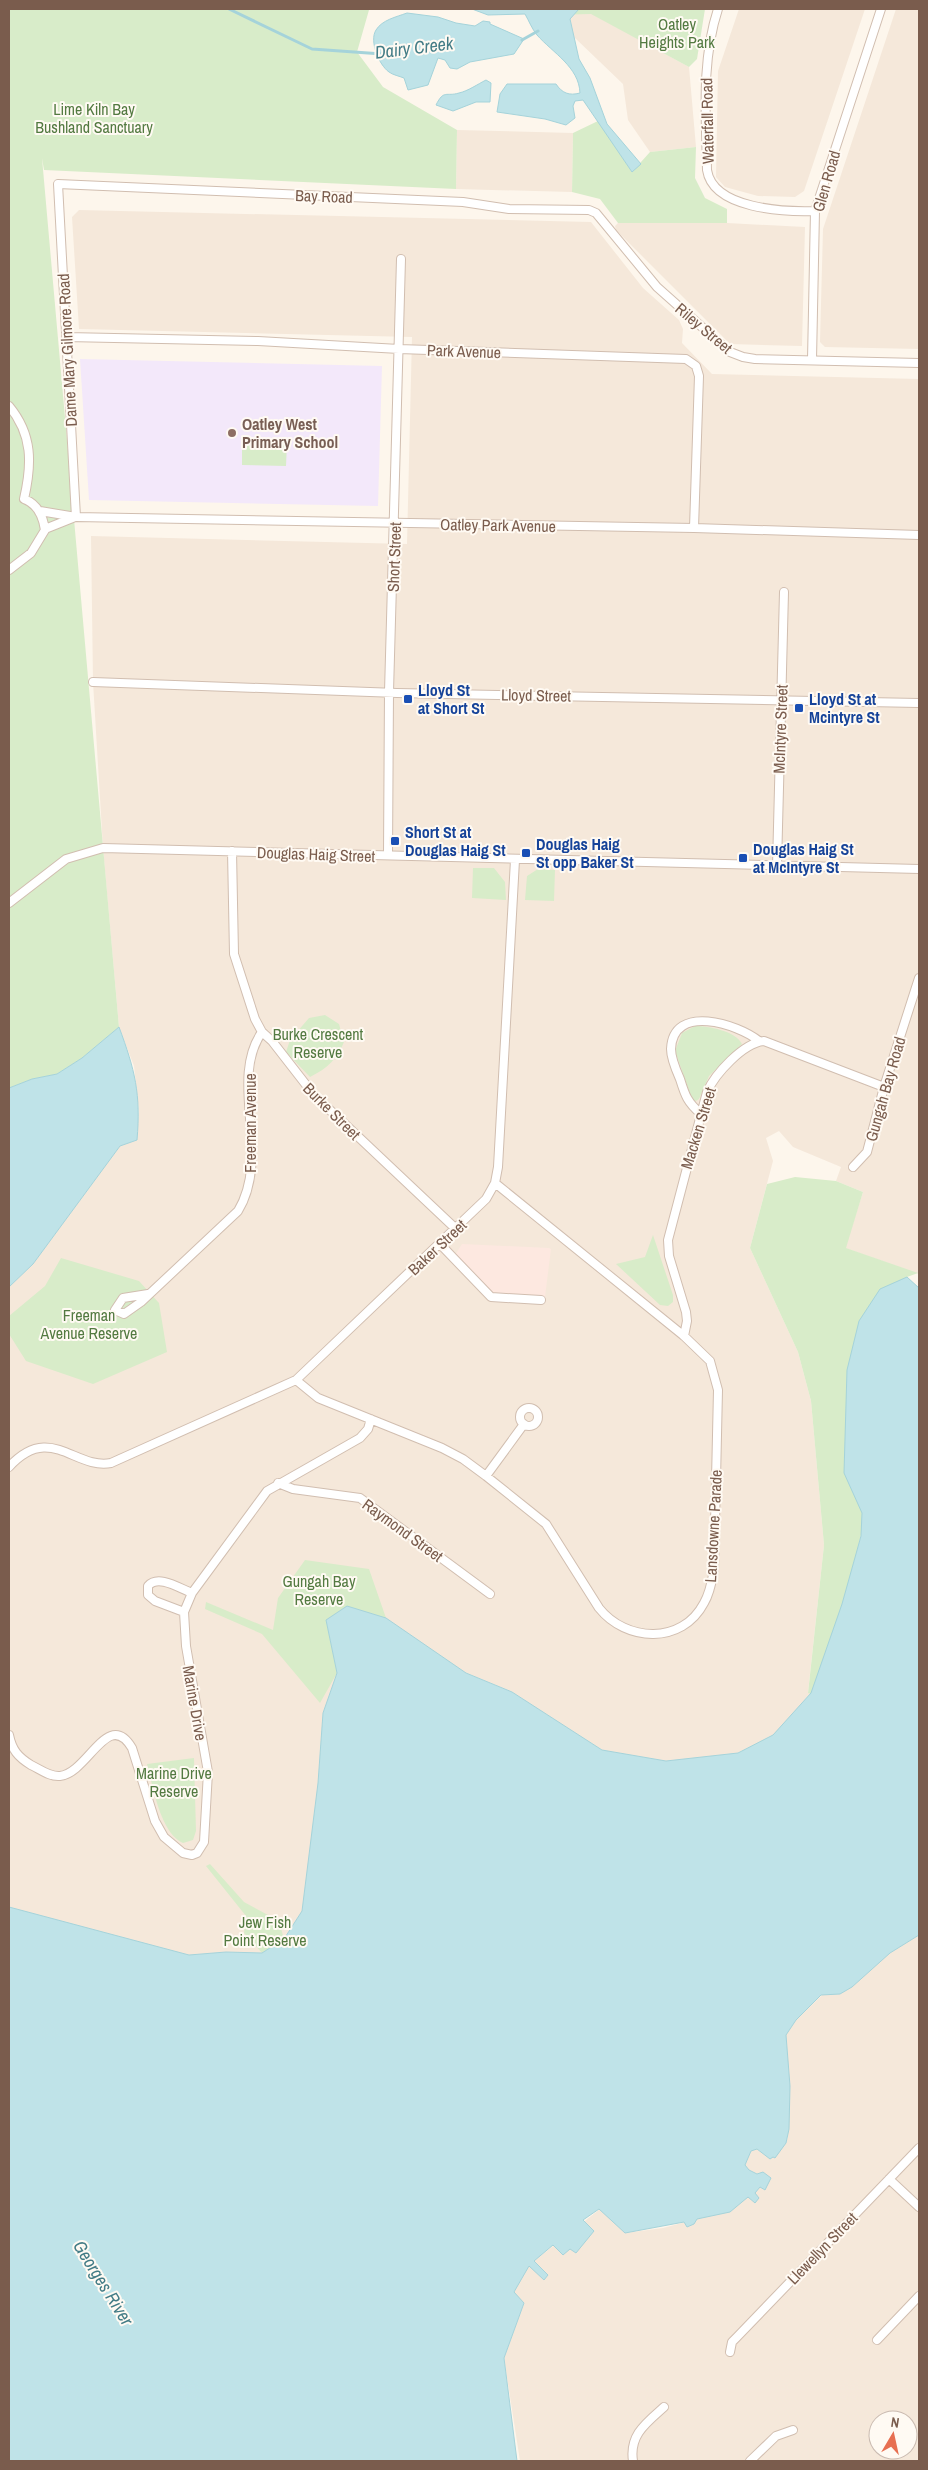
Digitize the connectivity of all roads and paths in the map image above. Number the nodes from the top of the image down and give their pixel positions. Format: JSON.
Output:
{"nodes":[{"id":1,"x":718,"y":9,"type":"edge"},
{"id":2,"x":881,"y":9,"type":"edge"},
{"id":3,"x":58,"y":184,"type":"joint"},
{"id":4,"x":589,"y":210,"type":"joint"},
{"id":5,"x":815,"y":211,"type":"junction"},
{"id":6,"x":401,"y":259,"type":"dead end"},
{"id":7,"x":67,"y":337,"type":"junction"},
{"id":8,"x":399,"y":350,"type":"junction"},
{"id":9,"x":812,"y":360,"type":"junction"},
{"id":10,"x":919,"y":363,"type":"edge"},
{"id":11,"x":9,"y":406,"type":"edge"},
{"id":12,"x":40,"y":511,"type":"junction"},
{"id":13,"x":76,"y":517,"type":"junction"},
{"id":14,"x":395,"y":524,"type":"junction"},
{"id":15,"x":694,"y":528,"type":"junction"},
{"id":16,"x":45,"y":529,"type":"junction"},
{"id":17,"x":919,"y":535,"type":"edge"},
{"id":18,"x":9,"y":570,"type":"edge"},
{"id":19,"x":784,"y":592,"type":"dead end"},
{"id":20,"x":93,"y":682,"type":"dead end"},
{"id":21,"x":389,"y":692,"type":"junction"},
{"id":22,"x":781,"y":700,"type":"junction"},
{"id":23,"x":919,"y":703,"type":"edge"},
{"id":24,"x":232,"y":851,"type":"junction"},
{"id":25,"x":388,"y":856,"type":"junction"},
{"id":26,"x":515,"y":860,"type":"junction"},
{"id":27,"x":777,"y":866,"type":"junction"},
{"id":28,"x":919,"y":869,"type":"edge"},
{"id":29,"x":9,"y":903,"type":"edge"},
{"id":30,"x":919,"y":978,"type":"edge"},
{"id":31,"x":262,"y":1032,"type":"junction"},
{"id":32,"x":759,"y":1041,"type":"junction"},
{"id":33,"x":884,"y":1087,"type":"junction"},
{"id":34,"x":700,"y":1114,"type":"junction"},
{"id":35,"x":853,"y":1167,"type":"dead end"},
{"id":36,"x":495,"y":1183,"type":"junction"},
{"id":37,"x":456,"y":1229,"type":"junction"},
{"id":38,"x":440,"y":1244,"type":"junction"},
{"id":39,"x":148,"y":1294,"type":"dead end"},
{"id":40,"x":541,"y":1300,"type":"dead end"},
{"id":41,"x":684,"y":1336,"type":"junction"},
{"id":42,"x":296,"y":1380,"type":"junction"},
{"id":43,"x":372,"y":1419,"type":"junction"},
{"id":44,"x":524,"y":1424,"type":"dead end"},
{"id":45,"x":9,"y":1467,"type":"edge"},
{"id":46,"x":486,"y":1476,"type":"junction"},
{"id":47,"x":278,"y":1483,"type":"junction"},
{"id":48,"x":192,"y":1593,"type":"junction"},
{"id":49,"x":490,"y":1594,"type":"dead end"},
{"id":50,"x":184,"y":1612,"type":"junction"},
{"id":51,"x":9,"y":1735,"type":"edge"},
{"id":52,"x":919,"y":2148,"type":"edge"},
{"id":53,"x":889,"y":2179,"type":"junction"},
{"id":54,"x":919,"y":2207,"type":"edge"},
{"id":55,"x":919,"y":2296,"type":"edge"},
{"id":56,"x":877,"y":2340,"type":"dead end"},
{"id":57,"x":730,"y":2352,"type":"dead end"},
{"id":58,"x":664,"y":2407,"type":"dead end"},
{"id":59,"x":793,"y":2430,"type":"dead end"},
{"id":60,"x":633,"y":2461,"type":"edge"},
{"id":61,"x":750,"y":2461,"type":"edge"}],
"edges":[{"from":1,"to":5,"type":"street","name":"Waterfall Road"},
{"from":2,"to":5,"type":"street","name":"Glen Road"},
{"from":3,"to":4,"type":"street","name":"Bay Road"},
{"from":3,"to":7,"type":"street","name":"Dame Mary Gilmore Road"},
{"from":4,"to":9,"type":"street","name":"Riley Street"},
{"from":5,"to":9,"type":"street","name":"Glen Road"},
{"from":6,"to":8,"type":"street","name":"Short Street"},
{"from":7,"to":8,"type":"street","name":"Park Avenue"},
{"from":7,"to":13,"type":"street","name":"Dame Mary Gilmore Road"},
{"from":8,"to":14,"type":"street","name":"Short Street"},
{"from":8,"to":15,"type":"street","name":"Park Avenue"},
{"from":9,"to":10,"type":"street","name":"Riley Street"},
{"from":11,"to":12,"type":"street"},
{"from":12,"to":13,"type":"street"},
{"from":12,"to":16,"type":"street"},
{"from":13,"to":14,"type":"street","name":"Oatley Park Avenue"},
{"from":13,"to":16,"type":"street"},
{"from":14,"to":15,"type":"street","name":"Oatley Park Avenue"},
{"from":14,"to":21,"type":"street","name":"Short Street"},
{"from":15,"to":17,"type":"street","name":"Oatley Park Avenue"},
{"from":16,"to":18,"type":"street"},
{"from":19,"to":22,"type":"street","name":"McIntyre Street"},
{"from":20,"to":21,"type":"street","name":"Lloyd Street"},
{"from":21,"to":22,"type":"street","name":"Lloyd Street"},
{"from":21,"to":25,"type":"street","name":"Short Street"},
{"from":22,"to":23,"type":"street","name":"Lloyd Street"},
{"from":22,"to":27,"type":"street","name":"McIntyre Street"},
{"from":24,"to":25,"type":"street","name":"Douglas Haig Street"},
{"from":24,"to":29,"type":"street","name":"Douglas Haig Street"},
{"from":24,"to":31,"type":"street","name":"Burke Street"},
{"from":25,"to":26,"type":"street","name":"Douglas Haig Street"},
{"from":26,"to":27,"type":"street","name":"Douglas Haig Street"},
{"from":26,"to":36,"type":"street","name":"Baker Street"},
{"from":27,"to":28,"type":"street","name":"Douglas Haig Street"},
{"from":30,"to":33,"type":"street","name":"Gungah Bay Road"},
{"from":31,"to":37,"type":"street","name":"Burke Street"},
{"from":31,"to":39,"type":"street","name":"Freeman Avenue"},
{"from":32,"to":33,"type":"street"},
{"from":32,"to":34,"type":"street","name":"Macken Street"},
{"from":32,"to":34,"type":"street"},
{"from":33,"to":35,"type":"street","name":"Gungah Bay Road"},
{"from":34,"to":41,"type":"street","name":"Macken Street"},
{"from":36,"to":37,"type":"street","name":"Baker Street"},
{"from":36,"to":41,"type":"street","name":"Lansdowne Parade"},
{"from":37,"to":38,"type":"street","name":"Baker Street"},
{"from":38,"to":40,"type":"street"},
{"from":38,"to":42,"type":"street","name":"Baker Street"},
{"from":41,"to":46,"type":"street","name":"Lansdowne Parade"},
{"from":42,"to":43,"type":"street","name":"Lansdowne Parade"},
{"from":42,"to":45,"type":"street","name":"Baker Street"},
{"from":43,"to":46,"type":"street","name":"Lansdowne Parade"},
{"from":43,"to":47,"type":"street","name":"Marine Drive"},
{"from":44,"to":46,"type":"street"},
{"from":47,"to":48,"type":"street","name":"Marine Drive"},
{"from":47,"to":49,"type":"street","name":"Raymond Street"},
{"from":48,"to":50,"type":"street","name":"Marine Drive"},
{"from":48,"to":50,"type":"street"},
{"from":50,"to":51,"type":"street","name":"Marine Drive"},
{"from":52,"to":53,"type":"street","name":"Llewellyn Street"},
{"from":53,"to":54,"type":"street"},
{"from":53,"to":57,"type":"street","name":"Llewellyn Street"},
{"from":55,"to":56,"type":"street"},
{"from":58,"to":60,"type":"street"},
{"from":59,"to":61,"type":"street"}]}
